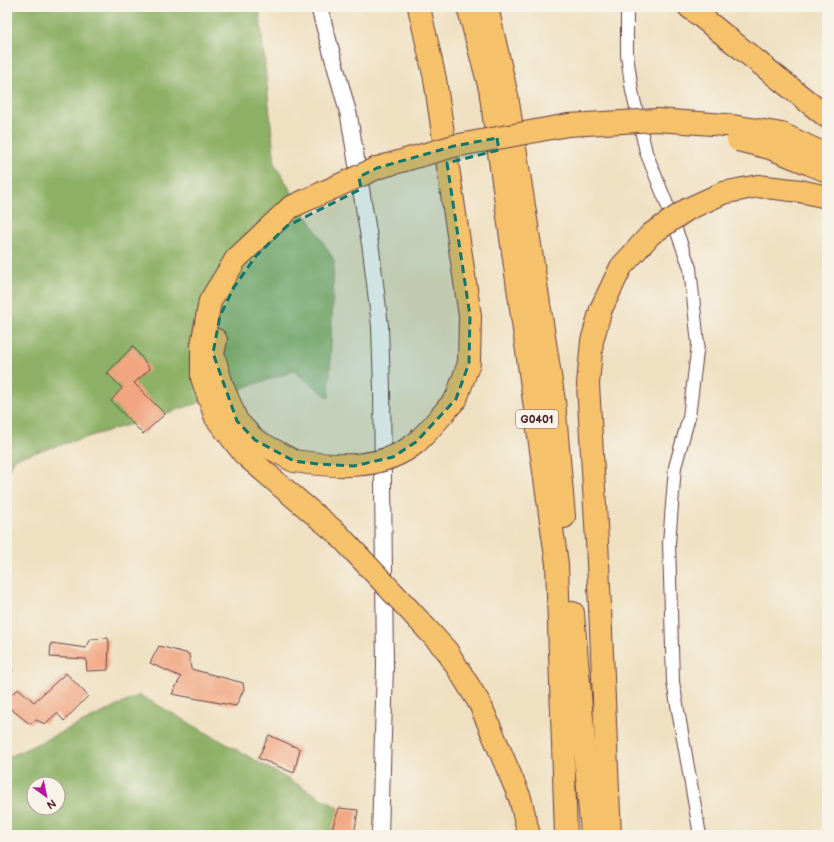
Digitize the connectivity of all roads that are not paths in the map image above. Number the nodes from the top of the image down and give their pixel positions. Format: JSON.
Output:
{"nodes":[{"id":1,"x":319,"y":7,"type":"edge"},
{"id":2,"x":419,"y":7,"type":"edge"},
{"id":3,"x":468,"y":7,"type":"edge"},
{"id":4,"x":487,"y":7,"type":"edge"},
{"id":5,"x":627,"y":7,"type":"edge"},
{"id":6,"x":689,"y":7,"type":"edge"},
{"id":7,"x":820,"y":111,"type":"edge"},
{"id":8,"x":821,"y":160,"type":"edge"},
{"id":9,"x":827,"y":197,"type":"edge"},
{"id":10,"x":295,"y":213,"type":"junction"},
{"id":11,"x":380,"y":835,"type":"edge"},
{"id":12,"x":529,"y":835,"type":"edge"},
{"id":13,"x":566,"y":835,"type":"edge"},
{"id":14,"x":592,"y":835,"type":"edge"},
{"id":15,"x":610,"y":835,"type":"edge"},
{"id":16,"x":700,"y":835,"type":"edge"}],
"edges":[{"from":1,"to":11,"type":"street"},
{"from":2,"to":10,"type":"highway","bridge":true},
{"from":3,"to":13,"type":"highway","number":"G0401"},
{"from":4,"to":14,"type":"highway","number":"G0401"},
{"from":5,"to":16,"type":"street"},
{"from":6,"to":7,"type":"highway"},
{"from":8,"to":10,"type":"highway","bridge":true},
{"from":9,"to":15,"type":"highway","bridge":true},
{"from":10,"to":12,"type":"highway","bridge":true}]}
